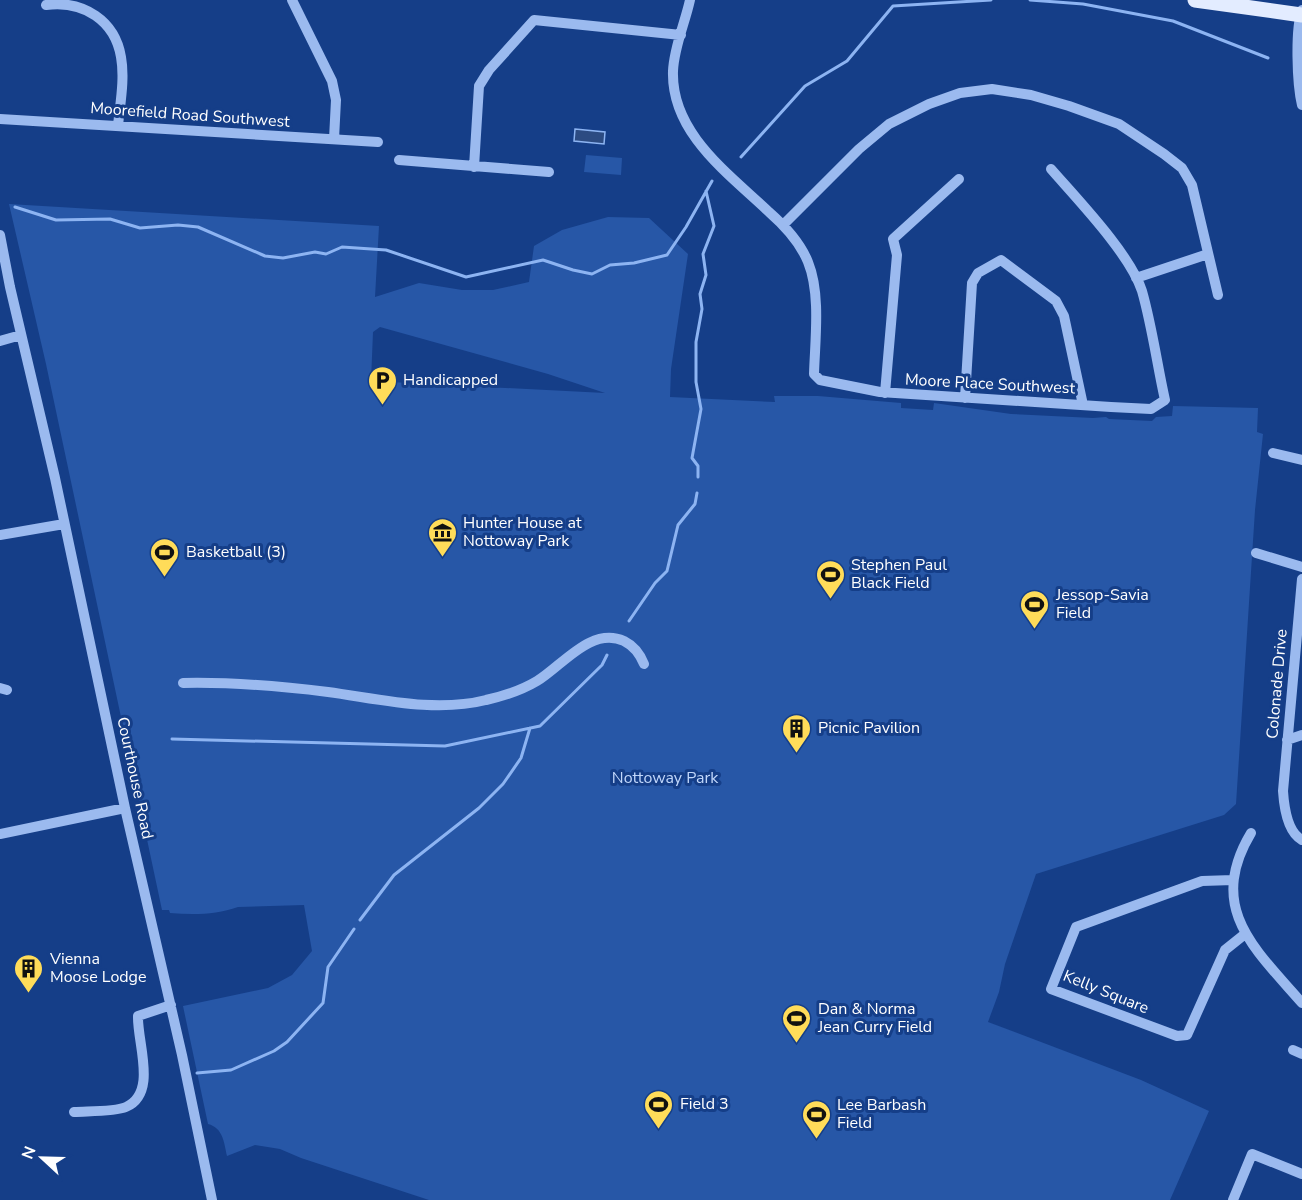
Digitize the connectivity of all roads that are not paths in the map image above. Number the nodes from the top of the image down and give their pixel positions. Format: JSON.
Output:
{"nodes":[{"id":1,"x":292,"y":0,"type":"edge"},
{"id":2,"x":690,"y":0,"type":"edge"},
{"id":3,"x":1195,"y":0,"type":"edge"},
{"id":4,"x":46,"y":6,"type":"dead end"},
{"id":5,"x":1301,"y":13,"type":"edge"},
{"id":6,"x":681,"y":35,"type":"junction"},
{"id":7,"x":1302,"y":105,"type":"edge"},
{"id":8,"x":0,"y":119,"type":"edge"},
{"id":9,"x":118,"y":126,"type":"junction"},
{"id":10,"x":334,"y":139,"type":"junction"},
{"id":11,"x":378,"y":142,"type":"dead end"},
{"id":12,"x":399,"y":160,"type":"dead end"},
{"id":13,"x":474,"y":166,"type":"junction"},
{"id":14,"x":1051,"y":170,"type":"dead end"},
{"id":15,"x":549,"y":172,"type":"dead end"},
{"id":16,"x":959,"y":179,"type":"dead end"},
{"id":17,"x":783,"y":225,"type":"junction"},
{"id":18,"x":0,"y":235,"type":"edge"},
{"id":19,"x":1208,"y":254,"type":"junction"},
{"id":20,"x":1136,"y":278,"type":"junction"},
{"id":21,"x":1218,"y":295,"type":"dead end"},
{"id":22,"x":21,"y":336,"type":"junction"},
{"id":23,"x":0,"y":341,"type":"edge"},
{"id":24,"x":885,"y":393,"type":"junction"},
{"id":25,"x":965,"y":398,"type":"junction"},
{"id":26,"x":1083,"y":405,"type":"junction"},
{"id":27,"x":1274,"y":453,"type":"dead end"},
{"id":28,"x":1302,"y":460,"type":"edge"},
{"id":29,"x":64,"y":524,"type":"junction"},
{"id":30,"x":0,"y":535,"type":"edge"},
{"id":31,"x":1256,"y":553,"type":"dead end"},
{"id":32,"x":1302,"y":567,"type":"edge"},
{"id":33,"x":1302,"y":579,"type":"edge"},
{"id":34,"x":644,"y":664,"type":"dead end"},
{"id":35,"x":183,"y":683,"type":"dead end"},
{"id":36,"x":1302,"y":735,"type":"edge"},
{"id":37,"x":1287,"y":740,"type":"junction"},
{"id":38,"x":125,"y":808,"type":"junction"},
{"id":39,"x":1251,"y":833,"type":"dead end"},
{"id":40,"x":0,"y":834,"type":"edge"},
{"id":41,"x":1302,"y":840,"type":"edge"},
{"id":42,"x":1233,"y":880,"type":"junction"},
{"id":43,"x":1245,"y":934,"type":"junction"},
{"id":44,"x":1302,"y":1004,"type":"edge"},
{"id":45,"x":171,"y":1005,"type":"junction"},
{"id":46,"x":74,"y":1112,"type":"dead end"},
{"id":47,"x":1302,"y":1174,"type":"edge"},
{"id":48,"x":212,"y":1200,"type":"edge"},
{"id":49,"x":1233,"y":1200,"type":"edge"}],
"edges":[{"from":1,"to":10,"type":"street"},
{"from":2,"to":6,"type":"street"},
{"from":3,"to":5,"type":"main road"},
{"from":4,"to":9,"type":"street"},
{"from":5,"to":7,"type":"street"},
{"from":6,"to":13,"type":"street"},
{"from":6,"to":17,"type":"street"},
{"from":8,"to":9,"type":"street","name":"Moorefield Road Southwest"},
{"from":9,"to":10,"type":"street","name":"Moorefield Road Southwest"},
{"from":10,"to":11,"type":"street","name":"Moorefield Road Southwest"},
{"from":12,"to":13,"type":"street"},
{"from":13,"to":15,"type":"street"},
{"from":14,"to":20,"type":"street"},
{"from":16,"to":24,"type":"street"},
{"from":17,"to":19,"type":"street"},
{"from":17,"to":24,"type":"street","name":"Moore Place Southwest"},
{"from":18,"to":22,"type":"street","name":"Courthouse Road"},
{"from":19,"to":20,"type":"street"},
{"from":19,"to":21,"type":"street"},
{"from":20,"to":26,"type":"street","name":"Moore Place Southwest"},
{"from":22,"to":23,"type":"street"},
{"from":22,"to":29,"type":"street","name":"Courthouse Road"},
{"from":24,"to":25,"type":"street","name":"Moore Place Southwest"},
{"from":25,"to":26,"type":"street","name":"Moore Place Southwest"},
{"from":25,"to":26,"type":"street"},
{"from":27,"to":28,"type":"street"},
{"from":29,"to":30,"type":"street"},
{"from":29,"to":38,"type":"street","name":"Courthouse Road"},
{"from":31,"to":32,"type":"street"},
{"from":33,"to":37,"type":"street","name":"Colonade Drive"},
{"from":34,"to":35,"type":"street"},
{"from":36,"to":37,"type":"street"},
{"from":37,"to":41,"type":"street","name":"Colonade Drive"},
{"from":38,"to":40,"type":"street"},
{"from":38,"to":45,"type":"street","name":"Courthouse Road"},
{"from":39,"to":42,"type":"street"},
{"from":42,"to":43,"type":"street"},
{"from":42,"to":43,"type":"street","name":"Kelly Square"},
{"from":43,"to":44,"type":"street"},
{"from":45,"to":46,"type":"street"},
{"from":45,"to":48,"type":"street","name":"Courthouse Road"},
{"from":47,"to":49,"type":"street"}]}
